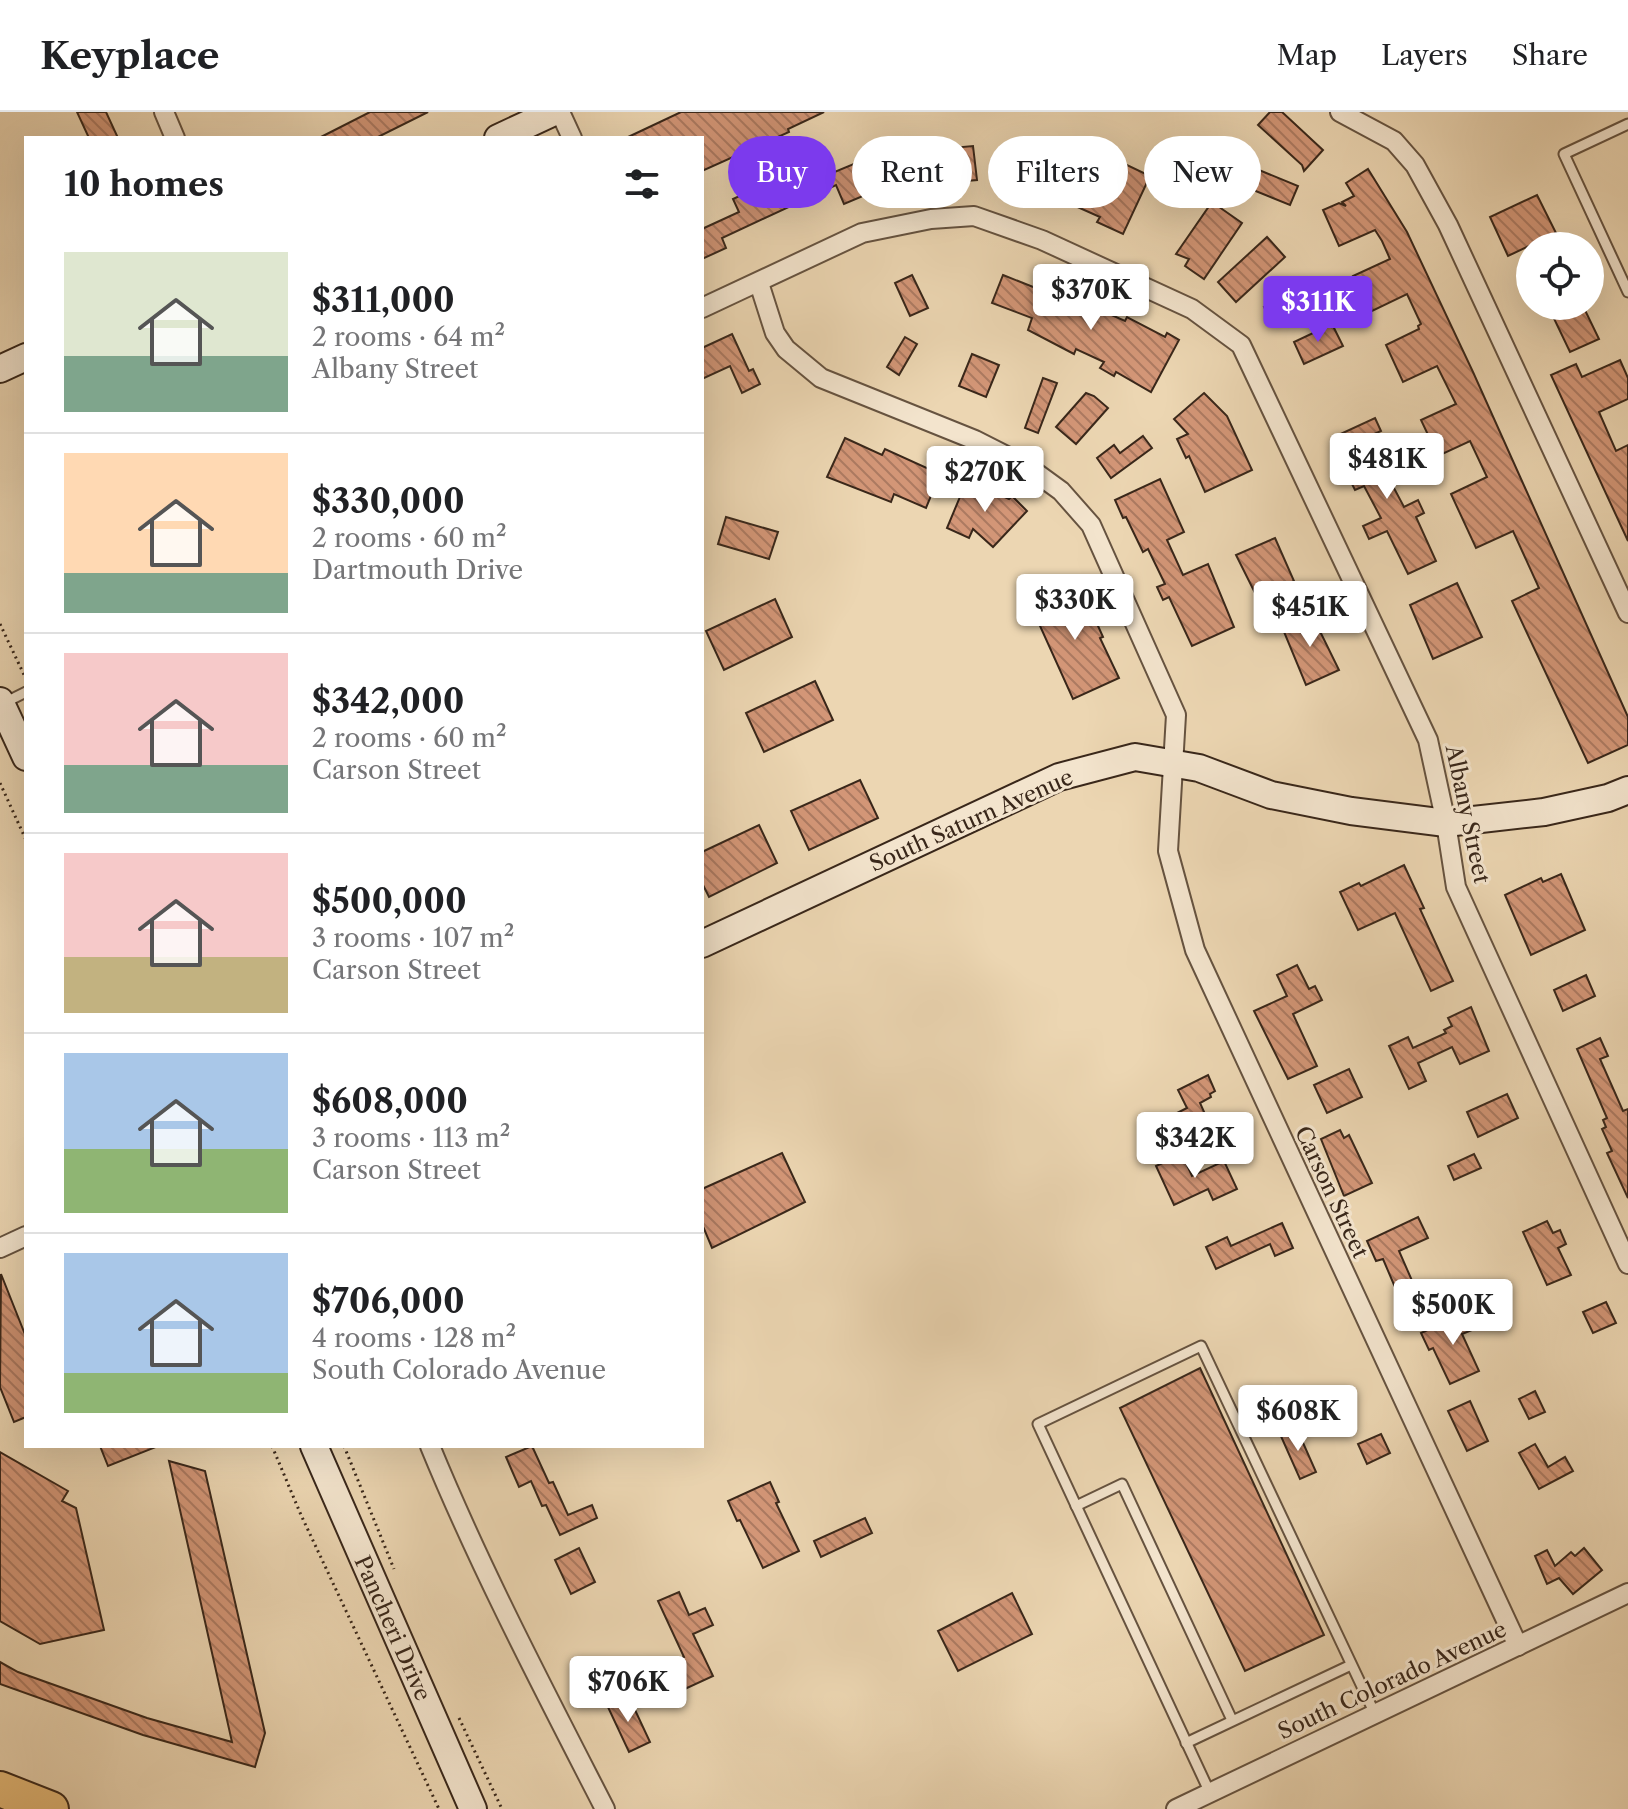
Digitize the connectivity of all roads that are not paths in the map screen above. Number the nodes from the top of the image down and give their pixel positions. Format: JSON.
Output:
{"nodes":[{"id":1,"x":164,"y":112,"type":"edge"},
{"id":2,"x":554,"y":112,"type":"edge"},
{"id":3,"x":560,"y":112,"type":"edge"},
{"id":4,"x":1340,"y":112,"type":"edge"},
{"id":5,"x":1628,"y":124,"type":"edge"},
{"id":6,"x":174,"y":136,"type":"edge"},
{"id":7,"x":502,"y":136,"type":"edge"},
{"id":8,"x":571,"y":136,"type":"edge"},
{"id":9,"x":759,"y":283,"type":"junction"},
{"id":10,"x":1628,"y":292,"type":"edge"},
{"id":11,"x":704,"y":307,"type":"edge"},
{"id":12,"x":24,"y":358,"type":"edge"},
{"id":13,"x":0,"y":369,"type":"edge"},
{"id":14,"x":1628,"y":613,"type":"edge"},
{"id":15,"x":24,"y":693,"type":"edge"},
{"id":16,"x":1,"y":703,"type":"edge"},
{"id":17,"x":24,"y":753,"type":"edge"},
{"id":18,"x":1175,"y":764,"type":"junction"},
{"id":19,"x":1628,"y":790,"type":"edge"},
{"id":20,"x":1446,"y":823,"type":"junction"},
{"id":21,"x":704,"y":943,"type":"edge"},
{"id":22,"x":24,"y":1237,"type":"edge"},
{"id":23,"x":0,"y":1248,"type":"edge"},
{"id":24,"x":1628,"y":1264,"type":"edge"},
{"id":25,"x":315,"y":1448,"type":"edge"},
{"id":26,"x":431,"y":1448,"type":"edge"},
{"id":27,"x":1076,"y":1506,"type":"junction"},
{"id":28,"x":1628,"y":1593,"type":"edge"},
{"id":29,"x":1518,"y":1646,"type":"junction"},
{"id":30,"x":1351,"y":1665,"type":"junction"},
{"id":31,"x":1375,"y":1714,"type":"junction"},
{"id":32,"x":1232,"y":1720,"type":"junction"},
{"id":33,"x":1186,"y":1743,"type":"junction"},
{"id":34,"x":0,"y":1789,"type":"edge"},
{"id":35,"x":1210,"y":1793,"type":"junction"},
{"id":36,"x":51,"y":1809,"type":"edge"},
{"id":37,"x":473,"y":1809,"type":"edge"},
{"id":38,"x":605,"y":1809,"type":"edge"},
{"id":39,"x":1176,"y":1809,"type":"edge"}],
"edges":[{"from":1,"to":6,"type":"street"},
{"from":2,"to":7,"type":"street"},
{"from":3,"to":8,"type":"street"},
{"from":4,"to":14,"type":"street"},
{"from":5,"to":10,"type":"lane"},
{"from":9,"to":11,"type":"street","name":"Albany Street"},
{"from":9,"to":18,"type":"street","name":"Carson Street"},
{"from":9,"to":20,"type":"street","name":"Albany Street"},
{"from":12,"to":13,"type":"street"},
{"from":15,"to":16,"type":"lane"},
{"from":16,"to":17,"type":"street"},
{"from":18,"to":20,"type":"street","name":"South Saturn Avenue"},
{"from":18,"to":21,"type":"street","name":"South Saturn Avenue"},
{"from":18,"to":29,"type":"street","name":"Carson Street"},
{"from":19,"to":20,"type":"street","name":"South Saturn Avenue"},
{"from":20,"to":24,"type":"street","name":"Albany Street"},
{"from":22,"to":23,"type":"street"},
{"from":25,"to":37,"type":"street","name":"Pancheri Drive"},
{"from":26,"to":38,"type":"street"},
{"from":27,"to":30,"type":"lane"},
{"from":27,"to":32,"type":"lane"},
{"from":27,"to":33,"type":"lane"},
{"from":28,"to":29,"type":"street","name":"South Colorado Avenue"},
{"from":29,"to":31,"type":"street","name":"South Colorado Avenue"},
{"from":30,"to":31,"type":"lane"},
{"from":30,"to":32,"type":"lane"},
{"from":31,"to":35,"type":"street","name":"South Colorado Avenue"},
{"from":32,"to":33,"type":"lane"},
{"from":33,"to":35,"type":"lane"},
{"from":34,"to":36,"type":"highway"},
{"from":35,"to":39,"type":"street","name":"South Colorado Avenue"}]}
